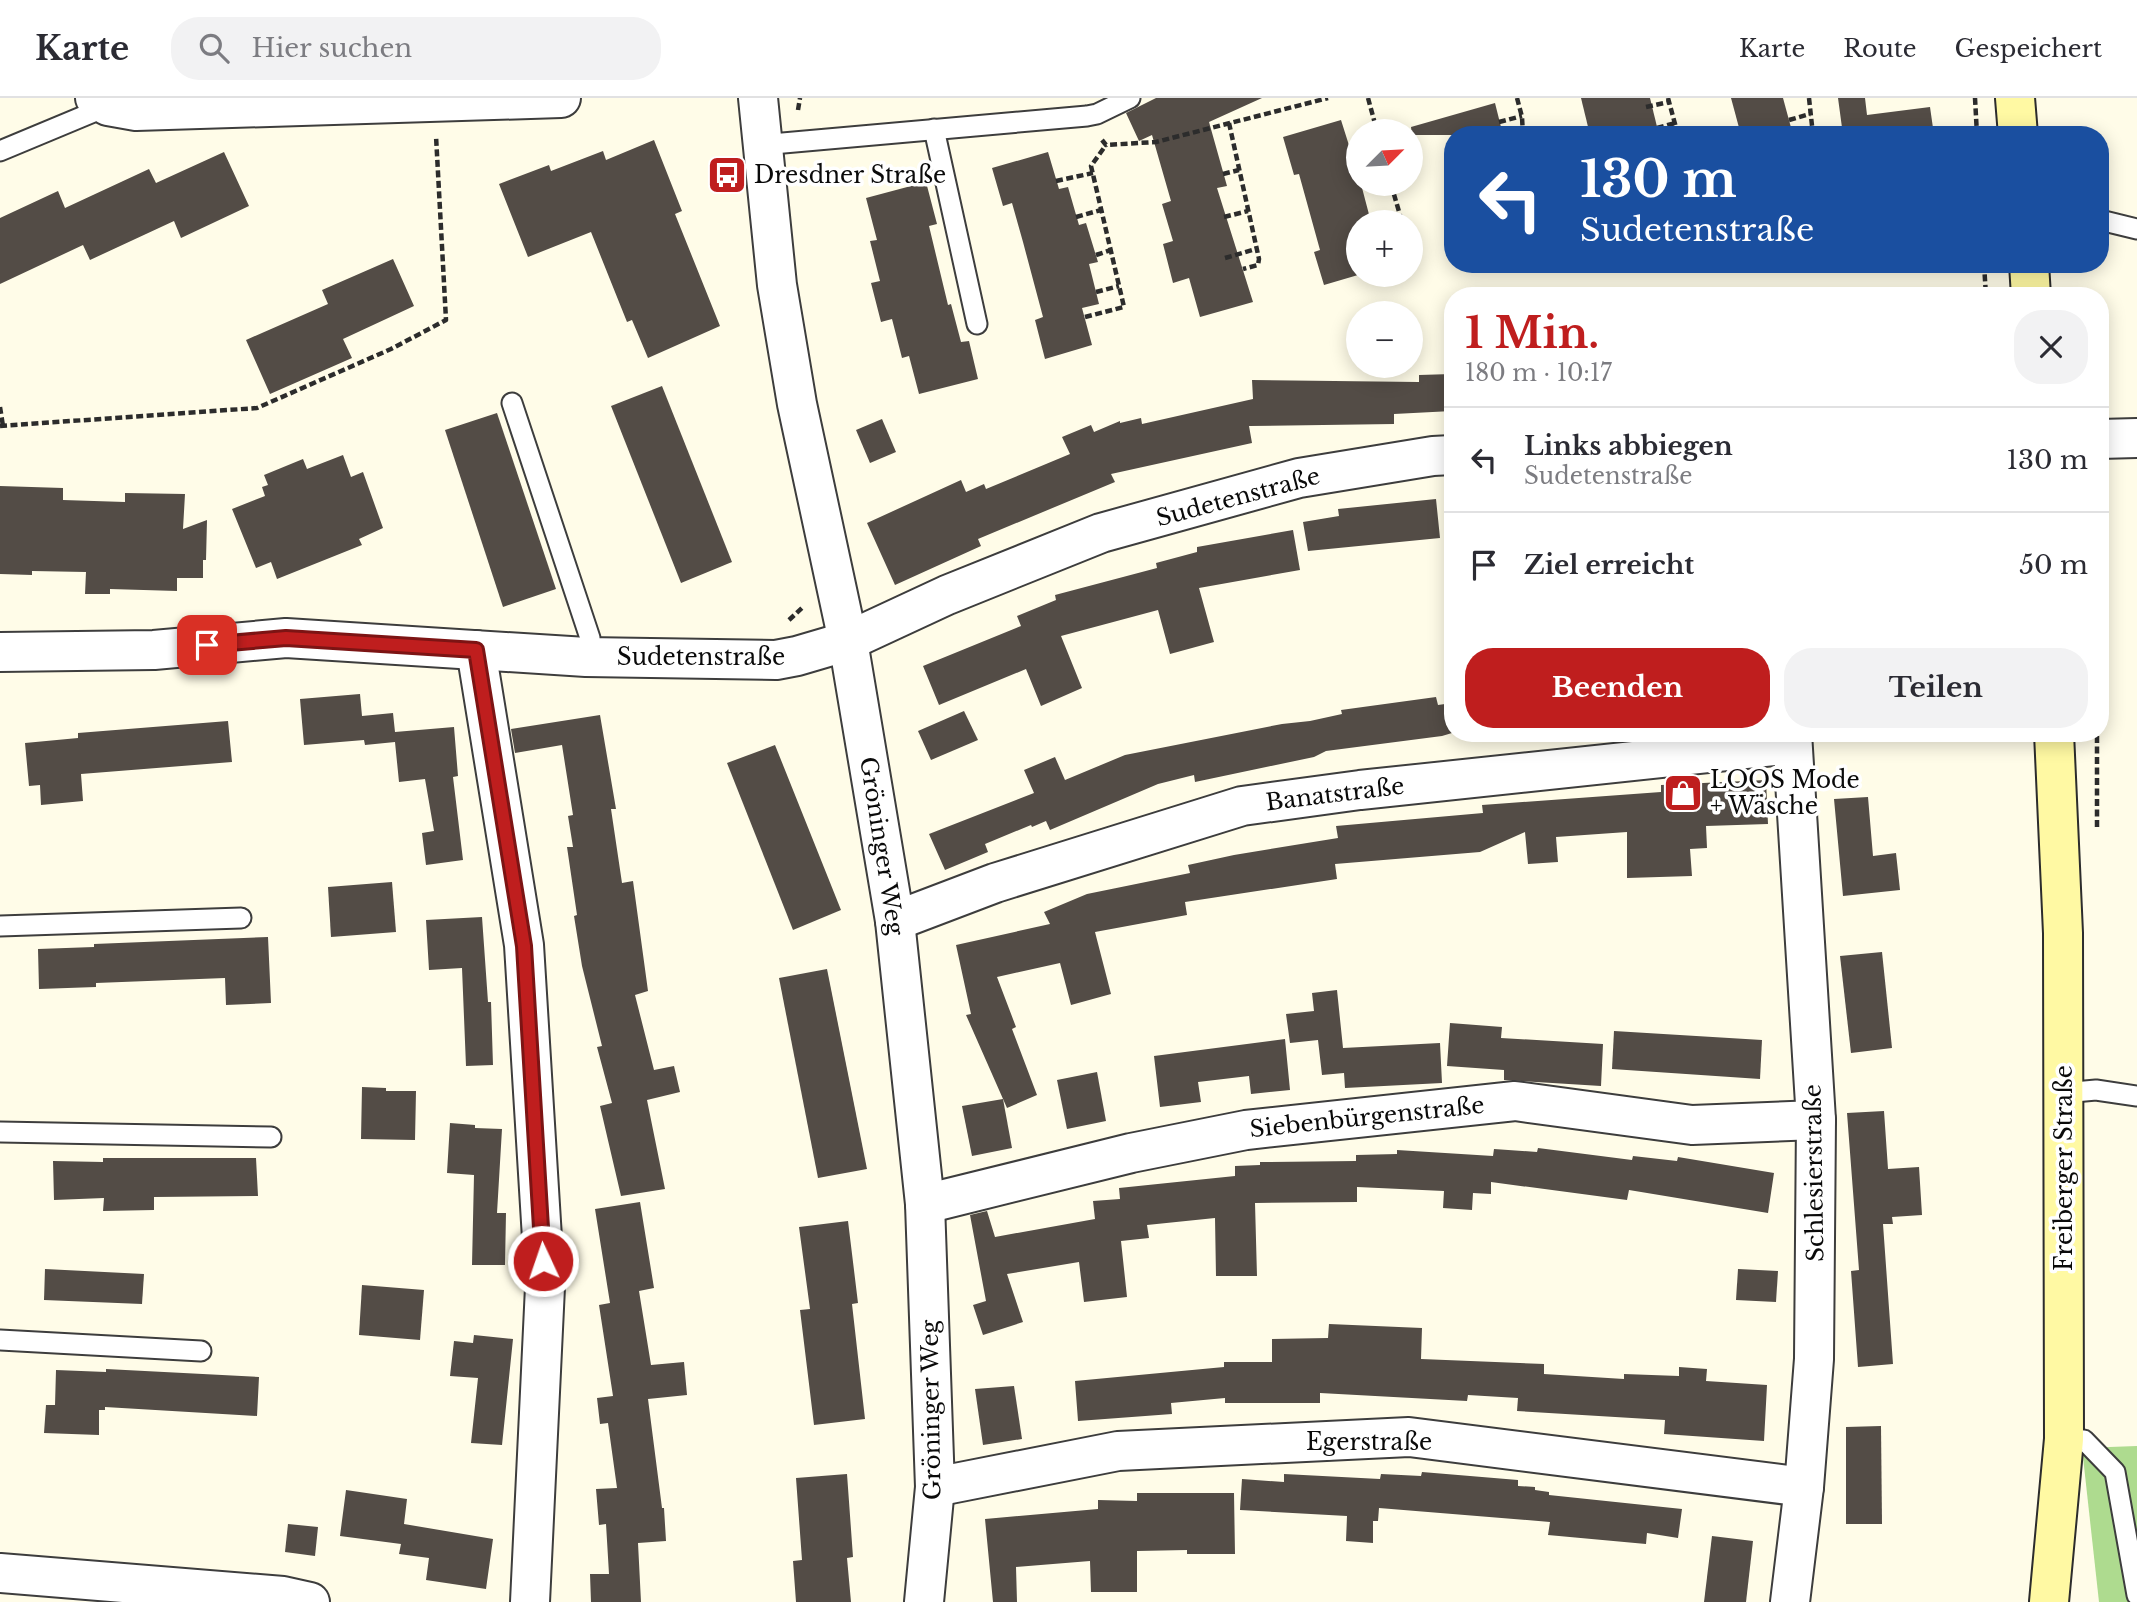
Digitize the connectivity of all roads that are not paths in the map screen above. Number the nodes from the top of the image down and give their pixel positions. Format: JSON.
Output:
{"nodes":[{"id":1,"x":561,"y":98,"type":"edge"},
{"id":2,"x":758,"y":98,"type":"edge"},
{"id":3,"x":1130,"y":98,"type":"edge"},
{"id":4,"x":2015,"y":98,"type":"edge"},
{"id":5,"x":102,"y":102,"type":"edge"},
{"id":6,"x":2017,"y":126,"type":"edge"},
{"id":7,"x":934,"y":129,"type":"junction"},
{"id":8,"x":761,"y":145,"type":"junction"},
{"id":9,"x":0,"y":151,"type":"edge"},
{"id":10,"x":2109,"y":222,"type":"edge"},
{"id":11,"x":2137,"y":229,"type":"edge"},
{"id":12,"x":977,"y":324,"type":"dead end"},
{"id":13,"x":512,"y":403,"type":"dead end"},
{"id":14,"x":2137,"y":438,"type":"edge"},
{"id":15,"x":2109,"y":439,"type":"edge"},
{"id":16,"x":1444,"y":455,"type":"edge"},
{"id":17,"x":848,"y":640,"type":"junction"},
{"id":18,"x":476,"y":650,"type":"junction"},
{"id":19,"x":0,"y":652,"type":"edge"},
{"id":20,"x":586,"y":657,"type":"junction"},
{"id":21,"x":1759,"y":742,"type":"edge"},
{"id":22,"x":1792,"y":742,"type":"edge"},
{"id":23,"x":2054,"y":742,"type":"edge"},
{"id":24,"x":241,"y":918,"type":"dead end"},
{"id":25,"x":895,"y":921,"type":"junction"},
{"id":26,"x":0,"y":926,"type":"edge"},
{"id":27,"x":2063,"y":1093,"type":"junction"},
{"id":28,"x":2137,"y":1096,"type":"edge"},
{"id":29,"x":1816,"y":1120,"type":"junction"},
{"id":30,"x":0,"y":1132,"type":"edge"},
{"id":31,"x":271,"y":1138,"type":"dead end"},
{"id":32,"x":925,"y":1204,"type":"junction"},
{"id":33,"x":0,"y":1340,"type":"edge"},
{"id":34,"x":201,"y":1351,"type":"dead end"},
{"id":35,"x":2064,"y":1439,"type":"junction"},
{"id":36,"x":935,"y":1487,"type":"junction"},
{"id":37,"x":1804,"y":1487,"type":"junction"},
{"id":38,"x":23,"y":1584,"type":"edge"},
{"id":39,"x":2137,"y":1595,"type":"edge"},
{"id":40,"x":310,"y":1602,"type":"edge"},
{"id":41,"x":530,"y":1602,"type":"edge"},
{"id":42,"x":924,"y":1602,"type":"edge"},
{"id":43,"x":1790,"y":1602,"type":"edge"},
{"id":44,"x":2049,"y":1602,"type":"edge"}],
"edges":[{"from":1,"to":5,"type":"street"},
{"from":2,"to":8,"type":"street","name":"Gröninger Weg"},
{"from":3,"to":7,"type":"lane"},
{"from":4,"to":6,"type":"main road"},
{"from":5,"to":9,"type":"lane"},
{"from":7,"to":8,"type":"lane"},
{"from":7,"to":12,"type":"lane"},
{"from":8,"to":17,"type":"street","name":"Gröninger Weg"},
{"from":10,"to":11,"type":"lane"},
{"from":13,"to":20,"type":"lane"},
{"from":14,"to":15,"type":"street"},
{"from":16,"to":17,"type":"street","name":"Sudetenstraße"},
{"from":17,"to":20,"type":"street","name":"Sudetenstraße"},
{"from":17,"to":25,"type":"street","name":"Gröninger Weg"},
{"from":18,"to":19,"type":"street","name":"Sudetenstraße"},
{"from":18,"to":20,"type":"street","name":"Sudetenstraße"},
{"from":18,"to":41,"type":"street"},
{"from":21,"to":25,"type":"street","name":"Banatstraße"},
{"from":22,"to":29,"type":"street","name":"Schlesierstraße"},
{"from":23,"to":27,"type":"main road","name":"Freiberger Straße"},
{"from":24,"to":26,"type":"lane"},
{"from":25,"to":32,"type":"street","name":"Gröninger Weg"},
{"from":27,"to":28,"type":"lane"},
{"from":27,"to":35,"type":"main road","name":"Freiberger Straße"},
{"from":29,"to":32,"type":"street","name":"Siebenbürgenstraße"},
{"from":29,"to":37,"type":"street","name":"Schlesierstraße"},
{"from":30,"to":31,"type":"lane"},
{"from":32,"to":36,"type":"street","name":"Gröninger Weg"},
{"from":33,"to":34,"type":"lane"},
{"from":35,"to":39,"type":"lane"},
{"from":35,"to":44,"type":"main road","name":"Freiberger Straße"},
{"from":36,"to":37,"type":"street","name":"Egerstraße"},
{"from":36,"to":42,"type":"street","name":"Gröninger Weg"},
{"from":37,"to":43,"type":"street","name":"Schlesierstraße"},
{"from":38,"to":40,"type":"street"}]}
